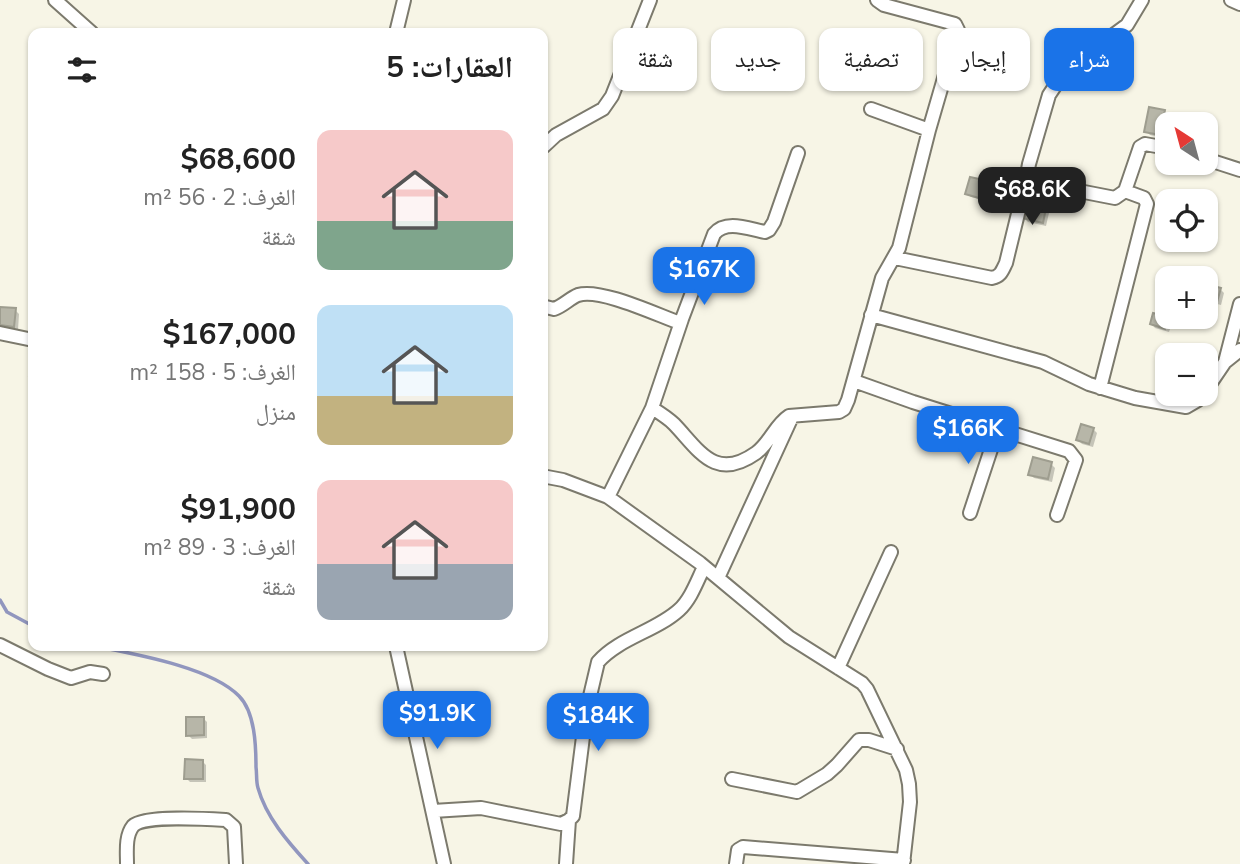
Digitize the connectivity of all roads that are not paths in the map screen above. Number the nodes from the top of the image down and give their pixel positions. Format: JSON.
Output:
{"nodes":[{"id":1,"x":55,"y":0,"type":"edge"},
{"id":2,"x":404,"y":0,"type":"edge"},
{"id":3,"x":650,"y":0,"type":"edge"},
{"id":4,"x":877,"y":0,"type":"edge"},
{"id":5,"x":1142,"y":0,"type":"edge"},
{"id":6,"x":1231,"y":0,"type":"edge"},
{"id":7,"x":1240,"y":4,"type":"edge"},
{"id":8,"x":86,"y":28,"type":"edge"},
{"id":9,"x":397,"y":28,"type":"edge"},
{"id":10,"x":871,"y":109,"type":"dead end"},
{"id":11,"x":929,"y":130,"type":"junction"},
{"id":12,"x":548,"y":142,"type":"edge"},
{"id":13,"x":1155,"y":146,"type":"edge"},
{"id":14,"x":798,"y":153,"type":"dead end"},
{"id":15,"x":1218,"y":163,"type":"edge"},
{"id":16,"x":1240,"y":170,"type":"edge"},
{"id":17,"x":1025,"y":186,"type":"junction"},
{"id":18,"x":1125,"y":191,"type":"junction"},
{"id":19,"x":895,"y":258,"type":"junction"},
{"id":20,"x":1240,"y":304,"type":"edge"},
{"id":21,"x":548,"y":308,"type":"edge"},
{"id":22,"x":871,"y":315,"type":"junction"},
{"id":23,"x":680,"y":324,"type":"junction"},
{"id":24,"x":0,"y":333,"type":"edge"},
{"id":25,"x":28,"y":339,"type":"edge"},
{"id":26,"x":1240,"y":350,"type":"edge"},
{"id":27,"x":1225,"y":362,"type":"junction"},
{"id":28,"x":1218,"y":372,"type":"edge"},
{"id":29,"x":854,"y":381,"type":"junction"},
{"id":30,"x":1100,"y":388,"type":"junction"},
{"id":31,"x":1155,"y":402,"type":"edge"},
{"id":32,"x":652,"y":408,"type":"junction"},
{"id":33,"x":793,"y":415,"type":"junction"},
{"id":34,"x":998,"y":428,"type":"junction"},
{"id":35,"x":548,"y":477,"type":"edge"},
{"id":36,"x":608,"y":497,"type":"junction"},
{"id":37,"x":970,"y":513,"type":"dead end"},
{"id":38,"x":1058,"y":515,"type":"dead end"},
{"id":39,"x":891,"y":552,"type":"dead end"},
{"id":40,"x":704,"y":566,"type":"junction"},
{"id":41,"x":718,"y":578,"type":"junction"},
{"id":42,"x":0,"y":645,"type":"edge"},
{"id":43,"x":397,"y":651,"type":"edge"},
{"id":44,"x":838,"y":668,"type":"junction"},
{"id":45,"x":103,"y":674,"type":"dead end"},
{"id":46,"x":897,"y":748,"type":"junction"},
{"id":47,"x":732,"y":779,"type":"dead end"},
{"id":48,"x":433,"y":811,"type":"junction"},
{"id":49,"x":569,"y":820,"type":"junction"},
{"id":50,"x":904,"y":862,"type":"edge"},
{"id":51,"x":127,"y":864,"type":"edge"},
{"id":52,"x":236,"y":864,"type":"edge"},
{"id":53,"x":444,"y":864,"type":"edge"},
{"id":54,"x":566,"y":864,"type":"edge"},
{"id":55,"x":736,"y":864,"type":"edge"}],
"edges":[{"from":1,"to":8,"type":"street"},
{"from":2,"to":9,"type":"street"},
{"from":3,"to":12,"type":"street"},
{"from":4,"to":11,"type":"street"},
{"from":5,"to":17,"type":"street"},
{"from":6,"to":7,"type":"street"},
{"from":10,"to":11,"type":"street"},
{"from":11,"to":19,"type":"street"},
{"from":13,"to":18,"type":"street"},
{"from":14,"to":23,"type":"street"},
{"from":15,"to":16,"type":"street"},
{"from":17,"to":18,"type":"street"},
{"from":17,"to":19,"type":"street"},
{"from":18,"to":30,"type":"street"},
{"from":19,"to":22,"type":"street"},
{"from":20,"to":27,"type":"street"},
{"from":21,"to":23,"type":"street"},
{"from":22,"to":29,"type":"street"},
{"from":22,"to":30,"type":"street"},
{"from":23,"to":32,"type":"street"},
{"from":24,"to":25,"type":"street"},
{"from":26,"to":27,"type":"street"},
{"from":27,"to":28,"type":"street"},
{"from":29,"to":33,"type":"street"},
{"from":29,"to":34,"type":"street"},
{"from":30,"to":31,"type":"street"},
{"from":32,"to":33,"type":"street"},
{"from":32,"to":36,"type":"street"},
{"from":33,"to":41,"type":"street"},
{"from":34,"to":37,"type":"street"},
{"from":34,"to":38,"type":"street"},
{"from":35,"to":36,"type":"street"},
{"from":36,"to":40,"type":"street"},
{"from":39,"to":44,"type":"street"},
{"from":40,"to":41,"type":"street"},
{"from":40,"to":49,"type":"street"},
{"from":41,"to":44,"type":"street"},
{"from":42,"to":45,"type":"street"},
{"from":43,"to":48,"type":"street"},
{"from":44,"to":46,"type":"street"},
{"from":46,"to":47,"type":"street"},
{"from":46,"to":50,"type":"street"},
{"from":48,"to":49,"type":"street"},
{"from":48,"to":53,"type":"street"},
{"from":49,"to":54,"type":"street"},
{"from":50,"to":55,"type":"street"},
{"from":51,"to":52,"type":"street"}]}
